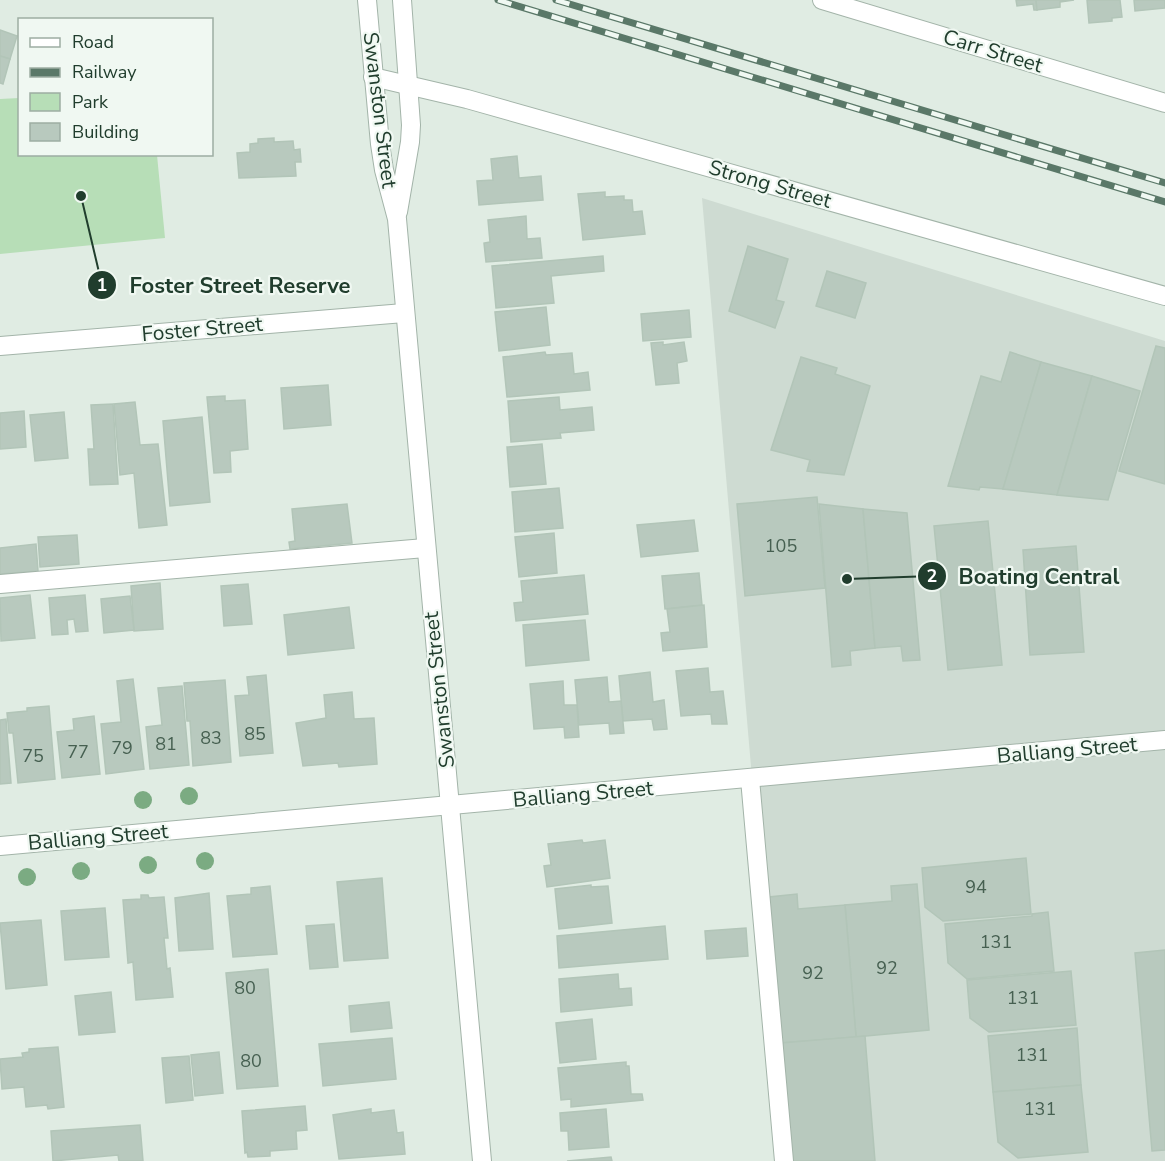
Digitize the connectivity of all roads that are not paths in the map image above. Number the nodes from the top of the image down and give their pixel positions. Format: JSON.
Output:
{"nodes":[{"id":1,"x":367,"y":0,"type":"edge"},
{"id":2,"x":402,"y":0,"type":"edge"},
{"id":3,"x":822,"y":0,"type":"edge"},
{"id":4,"x":865,"y":7,"type":"edge"},
{"id":5,"x":373,"y":77,"type":"junction"},
{"id":6,"x":408,"y":85,"type":"junction"},
{"id":7,"x":1165,"y":103,"type":"edge"},
{"id":8,"x":397,"y":219,"type":"junction"},
{"id":9,"x":1165,"y":296,"type":"edge"},
{"id":10,"x":404,"y":313,"type":"junction"},
{"id":11,"x":0,"y":346,"type":"edge"},
{"id":12,"x":425,"y":548,"type":"junction"},
{"id":13,"x":0,"y":584,"type":"edge"},
{"id":14,"x":1165,"y":740,"type":"edge"},
{"id":15,"x":750,"y":779,"type":"junction"},
{"id":16,"x":451,"y":806,"type":"junction"},
{"id":17,"x":0,"y":846,"type":"edge"},
{"id":18,"x":482,"y":1161,"type":"edge"},
{"id":19,"x":784,"y":1161,"type":"edge"}],
"edges":[{"from":1,"to":5,"type":"street","name":"Swanston Street"},
{"from":2,"to":6,"type":"street","name":"Swanston Street"},
{"from":3,"to":4,"type":"street","name":"Carr Street"},
{"from":4,"to":7,"type":"street","name":"Carr Street"},
{"from":5,"to":6,"type":"street","name":"Strong Street"},
{"from":5,"to":8,"type":"street","name":"Swanston Street"},
{"from":6,"to":8,"type":"street","name":"Swanston Street"},
{"from":6,"to":9,"type":"street","name":"Strong Street"},
{"from":8,"to":10,"type":"street","name":"Swanston Street"},
{"from":10,"to":11,"type":"street","name":"Foster Street"},
{"from":10,"to":12,"type":"street","name":"Swanston Street"},
{"from":12,"to":13,"type":"street"},
{"from":12,"to":16,"type":"street","name":"Swanston Street"},
{"from":14,"to":15,"type":"street","name":"Balliang Street"},
{"from":15,"to":16,"type":"street","name":"Balliang Street"},
{"from":15,"to":19,"type":"street"},
{"from":16,"to":17,"type":"street","name":"Balliang Street"},
{"from":16,"to":18,"type":"street","name":"Swanston Street"}]}
